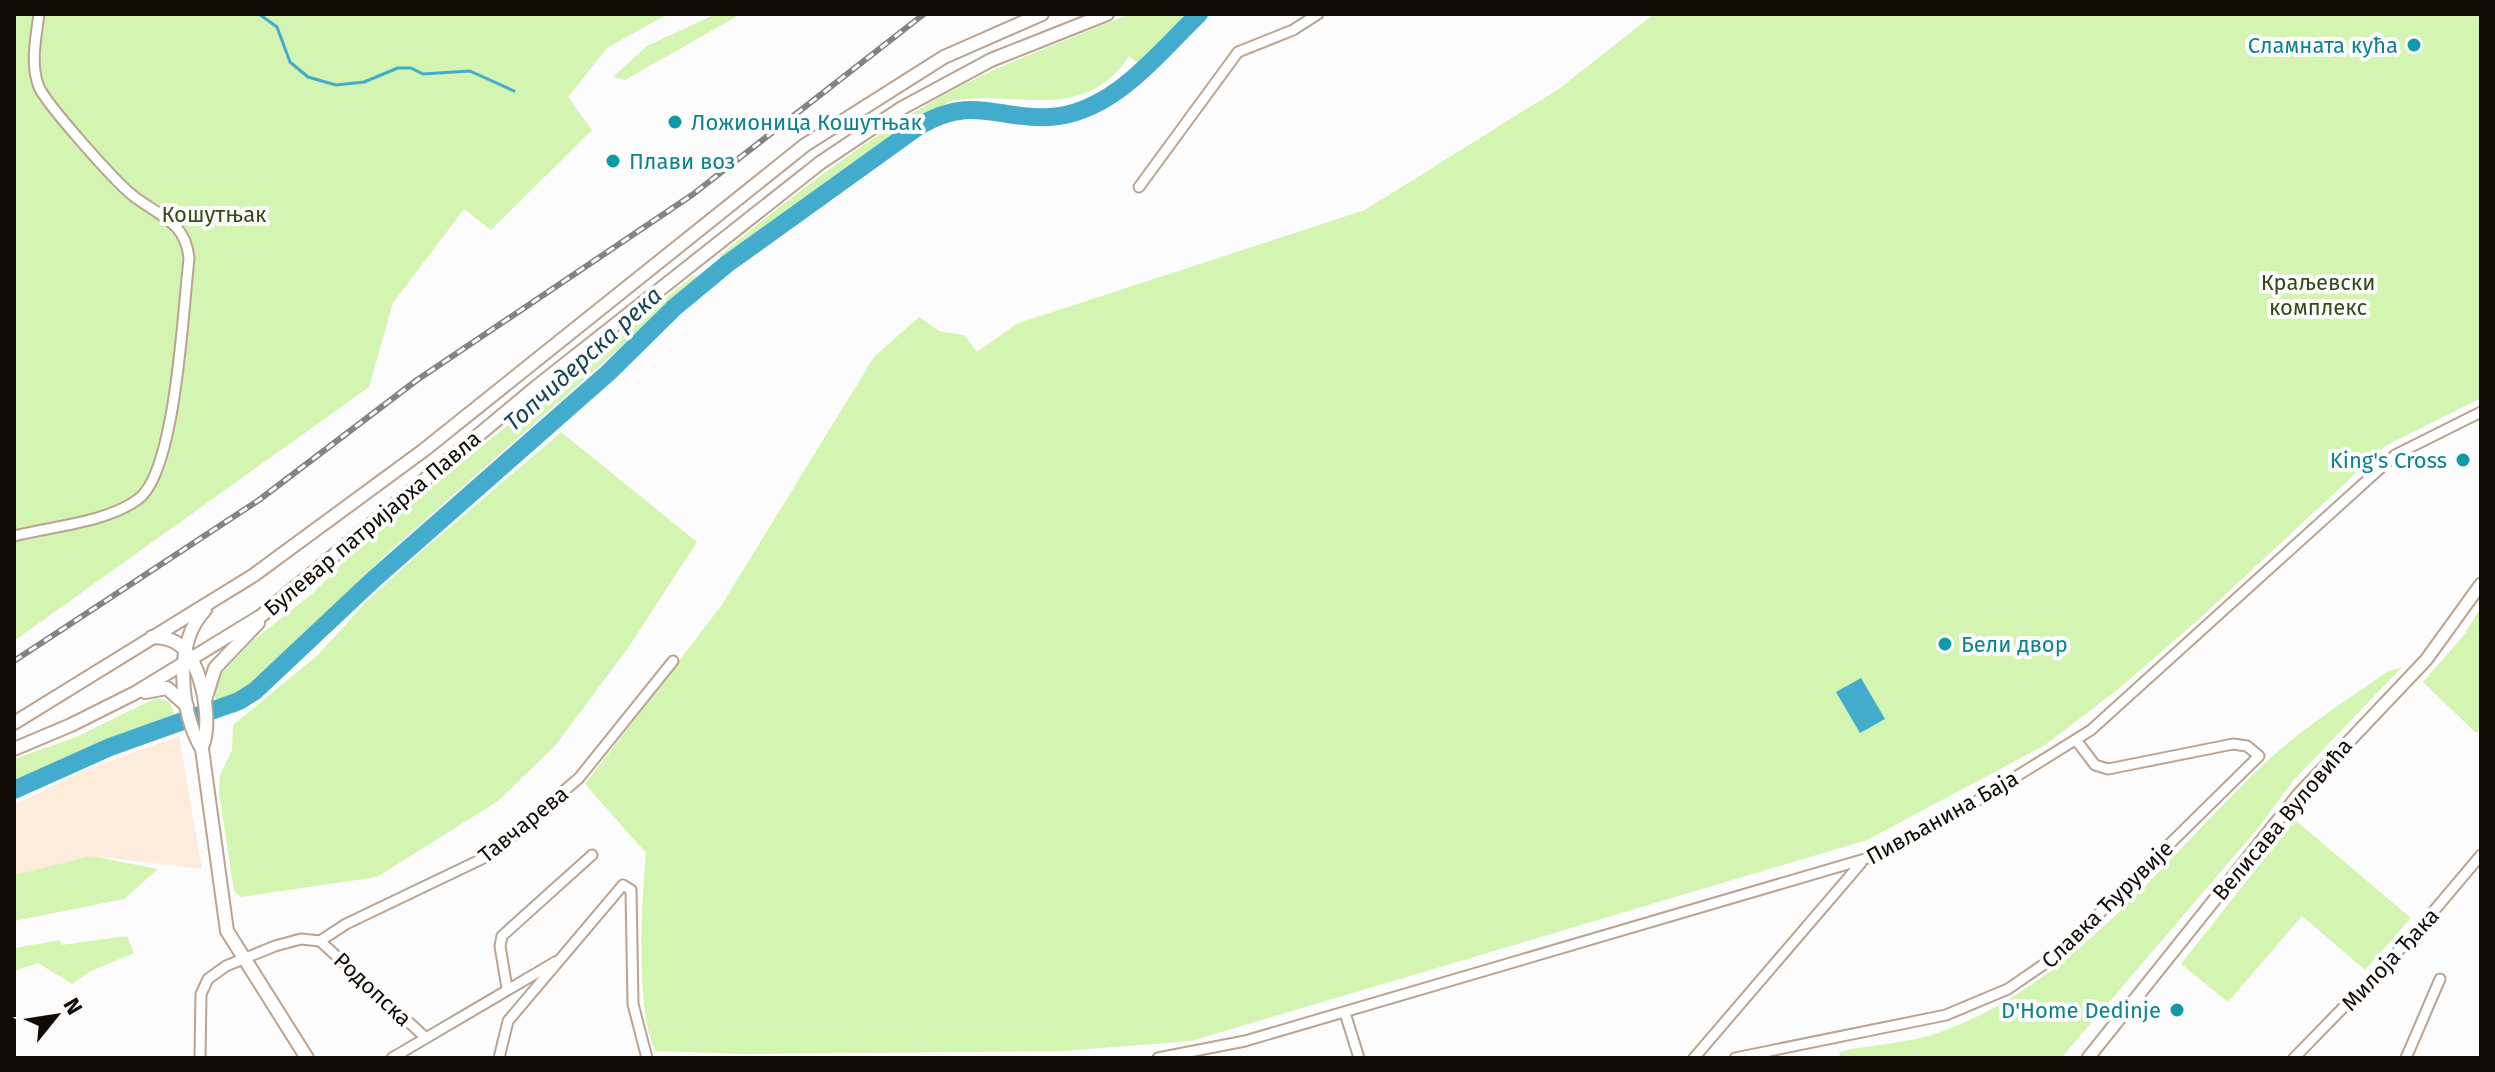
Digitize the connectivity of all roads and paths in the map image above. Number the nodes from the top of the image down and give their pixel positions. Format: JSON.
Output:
{"nodes":[{"id":1,"x":39,"y":14,"type":"edge"},
{"id":2,"x":1042,"y":14,"type":"edge"},
{"id":3,"x":1107,"y":14,"type":"edge"},
{"id":4,"x":1318,"y":14,"type":"edge"},
{"id":5,"x":1139,"y":187,"type":"dead end"},
{"id":6,"x":2481,"y":412,"type":"edge"},
{"id":7,"x":14,"y":536,"type":"edge"},
{"id":8,"x":2481,"y":584,"type":"edge"},
{"id":9,"x":213,"y":603,"type":"junction"},
{"id":10,"x":261,"y":616,"type":"junction"},
{"id":11,"x":152,"y":637,"type":"junction"},
{"id":12,"x":184,"y":649,"type":"junction"},
{"id":13,"x":673,"y":661,"type":"dead end"},
{"id":14,"x":188,"y":663,"type":"junction"},
{"id":15,"x":135,"y":693,"type":"junction"},
{"id":16,"x":203,"y":705,"type":"junction"},
{"id":17,"x":189,"y":710,"type":"junction"},
{"id":18,"x":14,"y":723,"type":"edge"},
{"id":19,"x":2076,"y":740,"type":"junction"},
{"id":20,"x":202,"y":747,"type":"junction"},
{"id":21,"x":14,"y":749,"type":"edge"},
{"id":22,"x":592,"y":855,"type":"dead end"},
{"id":23,"x":2481,"y":855,"type":"edge"},
{"id":24,"x":1862,"y":862,"type":"junction"},
{"id":25,"x":320,"y":941,"type":"junction"},
{"id":26,"x":563,"y":957,"type":"junction"},
{"id":27,"x":242,"y":960,"type":"junction"},
{"id":28,"x":2440,"y":979,"type":"dead end"},
{"id":29,"x":507,"y":988,"type":"junction"},
{"id":30,"x":1345,"y":1013,"type":"junction"},
{"id":31,"x":425,"y":1037,"type":"junction"},
{"id":32,"x":200,"y":1058,"type":"edge"},
{"id":33,"x":307,"y":1058,"type":"edge"},
{"id":34,"x":392,"y":1058,"type":"edge"},
{"id":35,"x":499,"y":1058,"type":"edge"},
{"id":36,"x":647,"y":1058,"type":"edge"},
{"id":37,"x":1158,"y":1058,"type":"edge"},
{"id":38,"x":1359,"y":1058,"type":"edge"},
{"id":39,"x":1694,"y":1058,"type":"edge"},
{"id":40,"x":1735,"y":1058,"type":"edge"},
{"id":41,"x":2088,"y":1058,"type":"edge"},
{"id":42,"x":2294,"y":1058,"type":"edge"},
{"id":43,"x":2406,"y":1058,"type":"edge"}],
"edges":[{"from":1,"to":7,"type":"street"},
{"from":2,"to":9,"type":"main road","name":"Булевар патријарха Павла"},
{"from":3,"to":10,"type":"main road","name":"Булевар патријарха Павла"},
{"from":4,"to":5,"type":"street"},
{"from":6,"to":19,"type":"street","name":"Пивљанина Баја"},
{"from":8,"to":41,"type":"street","name":"Велисава Вуловића"},
{"from":9,"to":11,"type":"main road","name":"Булевар патријарха Павла"},
{"from":9,"to":12,"type":"main road"},
{"from":10,"to":14,"type":"main road","name":"Булевар патријарха Павла"},
{"from":10,"to":16,"type":"main road"},
{"from":11,"to":12,"type":"main road"},
{"from":11,"to":18,"type":"main road","name":"Булевар патријарха Павла"},
{"from":12,"to":14,"type":"main road"},
{"from":13,"to":25,"type":"street","name":"Тавчарева"},
{"from":14,"to":15,"type":"main road","name":"Булевар патријарха Павла"},
{"from":14,"to":16,"type":"main road"},
{"from":14,"to":17,"type":"main road"},
{"from":15,"to":17,"type":"main road"},
{"from":15,"to":21,"type":"main road","name":"Булевар патријарха Павла"},
{"from":16,"to":20,"type":"main road"},
{"from":17,"to":20,"type":"main road"},
{"from":19,"to":24,"type":"street","name":"Пивљанина Баја"},
{"from":19,"to":40,"type":"street","name":"Славка Ћурувије"},
{"from":20,"to":27,"type":"main road"},
{"from":22,"to":29,"type":"street"},
{"from":23,"to":42,"type":"street","name":"Милоја Ђака"},
{"from":24,"to":30,"type":"street","name":"Пивљанина Баја"},
{"from":24,"to":39,"type":"street"},
{"from":25,"to":27,"type":"street","name":"Тавчарева"},
{"from":25,"to":31,"type":"street","name":"Родопска"},
{"from":26,"to":29,"type":"street"},
{"from":26,"to":35,"type":"street"},
{"from":26,"to":36,"type":"street"},
{"from":27,"to":32,"type":"street","name":"Тавчарева"},
{"from":27,"to":33,"type":"main road"},
{"from":28,"to":43,"type":"street"},
{"from":29,"to":31,"type":"street"},
{"from":30,"to":37,"type":"street","name":"Пивљанина Баја"},
{"from":30,"to":38,"type":"street"},
{"from":31,"to":34,"type":"street"}]}
